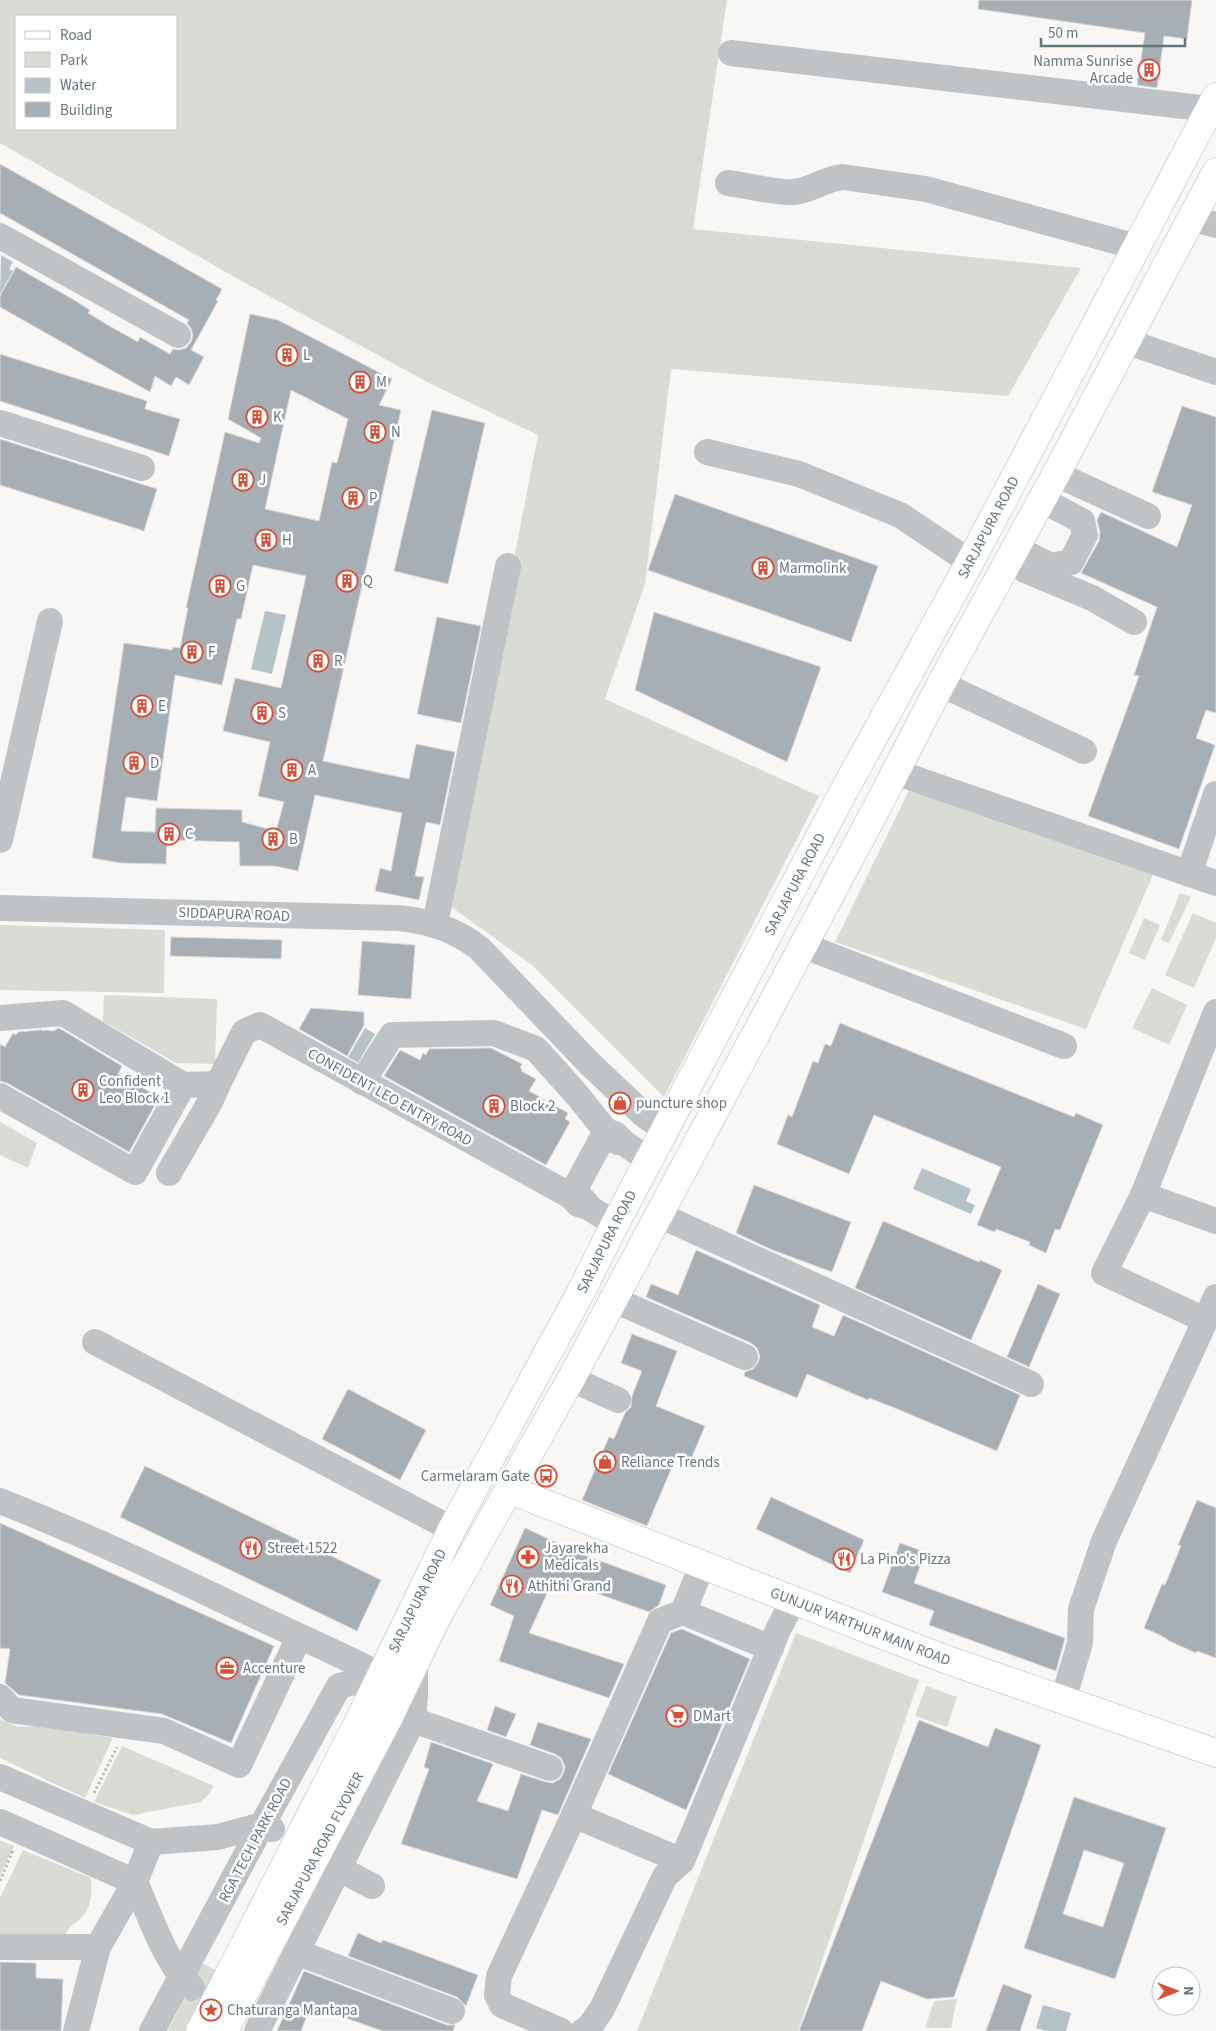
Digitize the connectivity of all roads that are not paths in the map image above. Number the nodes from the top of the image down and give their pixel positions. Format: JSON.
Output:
{"nodes":[{"id":1,"x":731,"y":53,"type":"dead end"},
{"id":2,"x":1213,"y":103,"type":"edge"},
{"id":3,"x":1216,"y":172,"type":"edge"},
{"id":4,"x":728,"y":183,"type":"dead end"},
{"id":5,"x":1190,"y":218,"type":"junction"},
{"id":6,"x":1216,"y":225,"type":"edge"},
{"id":7,"x":0,"y":236,"type":"edge"},
{"id":8,"x":1137,"y":246,"type":"junction"},
{"id":9,"x":178,"y":335,"type":"dead end"},
{"id":10,"x":1125,"y":341,"type":"junction"},
{"id":11,"x":1216,"y":372,"type":"edge"},
{"id":12,"x":0,"y":423,"type":"edge"},
{"id":13,"x":707,"y":452,"type":"dead end"},
{"id":14,"x":142,"y":468,"type":"dead end"},
{"id":15,"x":1056,"y":474,"type":"junction"},
{"id":16,"x":1042,"y":500,"type":"junction"},
{"id":17,"x":1148,"y":516,"type":"dead end"},
{"id":18,"x":1011,"y":556,"type":"junction"},
{"id":19,"x":970,"y":562,"type":"junction"},
{"id":20,"x":508,"y":566,"type":"dead end"},
{"id":21,"x":50,"y":621,"type":"dead end"},
{"id":22,"x":1134,"y":622,"type":"dead end"},
{"id":23,"x":942,"y":684,"type":"junction"},
{"id":24,"x":1084,"y":751,"type":"dead end"},
{"id":25,"x":895,"y":772,"type":"junction"},
{"id":26,"x":1216,"y":794,"type":"edge"},
{"id":27,"x":0,"y":840,"type":"edge"},
{"id":28,"x":804,"y":866,"type":"junction"},
{"id":29,"x":1189,"y":874,"type":"junction"},
{"id":30,"x":1216,"y":883,"type":"edge"},
{"id":31,"x":835,"y":884,"type":"junction"},
{"id":32,"x":0,"y":908,"type":"edge"},
{"id":33,"x":435,"y":924,"type":"junction"},
{"id":34,"x":802,"y":945,"type":"junction"},
{"id":35,"x":0,"y":1004,"type":"edge"},
{"id":36,"x":1216,"y":1012,"type":"edge"},
{"id":37,"x":12,"y":1017,"type":"edge"},
{"id":38,"x":1064,"y":1046,"type":"dead end"},
{"id":39,"x":362,"y":1082,"type":"junction"},
{"id":40,"x":218,"y":1084,"type":"junction"},
{"id":41,"x":183,"y":1085,"type":"junction"},
{"id":42,"x":0,"y":1096,"type":"edge"},
{"id":43,"x":665,"y":1130,"type":"junction"},
{"id":44,"x":615,"y":1137,"type":"junction"},
{"id":45,"x":648,"y":1160,"type":"junction"},
{"id":46,"x":169,"y":1173,"type":"dead end"},
{"id":47,"x":1143,"y":1195,"type":"junction"},
{"id":48,"x":580,"y":1202,"type":"junction"},
{"id":49,"x":659,"y":1214,"type":"junction"},
{"id":50,"x":1216,"y":1221,"type":"edge"},
{"id":51,"x":614,"y":1224,"type":"junction"},
{"id":52,"x":612,"y":1299,"type":"junction"},
{"id":53,"x":1211,"y":1308,"type":"edge"},
{"id":54,"x":95,"y":1342,"type":"dead end"},
{"id":55,"x":745,"y":1357,"type":"dead end"},
{"id":56,"x":571,"y":1379,"type":"junction"},
{"id":57,"x":1031,"y":1384,"type":"dead end"},
{"id":58,"x":618,"y":1400,"type":"dead end"},
{"id":59,"x":510,"y":1490,"type":"junction"},
{"id":60,"x":0,"y":1501,"type":"edge"},
{"id":61,"x":452,"y":1529,"type":"junction"},
{"id":62,"x":702,"y":1566,"type":"junction"},
{"id":63,"x":793,"y":1601,"type":"junction"},
{"id":64,"x":683,"y":1612,"type":"junction"},
{"id":65,"x":299,"y":1637,"type":"junction"},
{"id":66,"x":771,"y":1648,"type":"junction"},
{"id":67,"x":414,"y":1665,"type":"junction"},
{"id":68,"x":377,"y":1682,"type":"junction"},
{"id":69,"x":0,"y":1697,"type":"edge"},
{"id":70,"x":1063,"y":1700,"type":"junction"},
{"id":71,"x":413,"y":1720,"type":"junction"},
{"id":72,"x":1216,"y":1753,"type":"edge"},
{"id":73,"x":550,"y":1768,"type":"dead end"},
{"id":74,"x":0,"y":1777,"type":"edge"},
{"id":75,"x":574,"y":1815,"type":"junction"},
{"id":76,"x":10,"y":1827,"type":"edge"},
{"id":77,"x":270,"y":1828,"type":"junction"},
{"id":78,"x":151,"y":1842,"type":"junction"},
{"id":79,"x":682,"y":1861,"type":"junction"},
{"id":80,"x":338,"y":1868,"type":"junction"},
{"id":81,"x":135,"y":1882,"type":"junction"},
{"id":82,"x":372,"y":1886,"type":"dead end"},
{"id":83,"x":0,"y":1947,"type":"edge"},
{"id":84,"x":98,"y":1947,"type":"junction"},
{"id":85,"x":296,"y":1952,"type":"junction"},
{"id":86,"x":241,"y":1974,"type":"junction"},
{"id":87,"x":187,"y":1983,"type":"junction"},
{"id":88,"x":452,"y":2011,"type":"dead end"},
{"id":89,"x":162,"y":2028,"type":"edge"},
{"id":90,"x":76,"y":2031,"type":"edge"},
{"id":91,"x":200,"y":2031,"type":"edge"},
{"id":92,"x":224,"y":2031,"type":"edge"},
{"id":93,"x":257,"y":2031,"type":"edge"},
{"id":94,"x":561,"y":2031,"type":"edge"},
{"id":95,"x":583,"y":2031,"type":"edge"}],
"edges":[{"from":1,"to":2,"type":"street"},
{"from":2,"to":8,"type":"main road","name":"SARJAPURA ROAD"},
{"from":3,"to":5,"type":"main road","name":"SARJAPURA ROAD"},
{"from":4,"to":8,"type":"street"},
{"from":5,"to":6,"type":"street"},
{"from":5,"to":10,"type":"main road","name":"SARJAPURA ROAD"},
{"from":7,"to":9,"type":"street"},
{"from":8,"to":19,"type":"main road","name":"SARJAPURA ROAD"},
{"from":10,"to":11,"type":"street"},
{"from":10,"to":15,"type":"main road","name":"SARJAPURA ROAD"},
{"from":12,"to":14,"type":"street"},
{"from":13,"to":19,"type":"street"},
{"from":15,"to":16,"type":"main road","name":"SARJAPURA ROAD"},
{"from":15,"to":17,"type":"street"},
{"from":16,"to":18,"type":"main road","name":"SARJAPURA ROAD"},
{"from":16,"to":18,"type":"street"},
{"from":18,"to":22,"type":"street"},
{"from":18,"to":23,"type":"main road","name":"SARJAPURA ROAD"},
{"from":19,"to":28,"type":"main road","name":"SARJAPURA ROAD"},
{"from":20,"to":33,"type":"street"},
{"from":21,"to":27,"type":"street"},
{"from":23,"to":24,"type":"street"},
{"from":23,"to":25,"type":"main road","name":"SARJAPURA ROAD"},
{"from":25,"to":29,"type":"street"},
{"from":25,"to":31,"type":"main road","name":"SARJAPURA ROAD"},
{"from":26,"to":29,"type":"street"},
{"from":28,"to":31,"type":"main road"},
{"from":28,"to":43,"type":"main road","name":"SARJAPURA ROAD"},
{"from":29,"to":30,"type":"street"},
{"from":31,"to":34,"type":"main road","name":"SARJAPURA ROAD"},
{"from":32,"to":33,"type":"street","name":"SIDDAPURA ROAD"},
{"from":33,"to":43,"type":"street","name":"SIDDAPURA ROAD"},
{"from":34,"to":38,"type":"street"},
{"from":34,"to":49,"type":"main road","name":"SARJAPURA ROAD"},
{"from":35,"to":37,"type":"street"},
{"from":36,"to":47,"type":"street"},
{"from":37,"to":41,"type":"street"},
{"from":39,"to":40,"type":"street","name":"CONFIDENT LEO ENTRY ROAD"},
{"from":39,"to":44,"type":"street"},
{"from":39,"to":48,"type":"street","name":"CONFIDENT LEO ENTRY ROAD"},
{"from":40,"to":41,"type":"street"},
{"from":40,"to":46,"type":"street"},
{"from":41,"to":42,"type":"street"},
{"from":43,"to":45,"type":"main road","name":"SARJAPURA ROAD"},
{"from":44,"to":45,"type":"street"},
{"from":44,"to":48,"type":"street"},
{"from":45,"to":51,"type":"main road","name":"SARJAPURA ROAD"},
{"from":47,"to":50,"type":"street"},
{"from":47,"to":53,"type":"street"},
{"from":48,"to":51,"type":"street","name":"CONFIDENT LEO ENTRY ROAD"},
{"from":49,"to":52,"type":"main road","name":"SARJAPURA ROAD"},
{"from":49,"to":57,"type":"street"},
{"from":51,"to":61,"type":"main road","name":"SARJAPURA ROAD"},
{"from":52,"to":55,"type":"street"},
{"from":52,"to":56,"type":"main road","name":"SARJAPURA ROAD"},
{"from":53,"to":70,"type":"street"},
{"from":54,"to":61,"type":"street"},
{"from":56,"to":58,"type":"street"},
{"from":56,"to":59,"type":"main road","name":"SARJAPURA ROAD"},
{"from":59,"to":62,"type":"main road","name":"GUNJUR VARTHUR MAIN ROAD"},
{"from":59,"to":67,"type":"main road","name":"SARJAPURA ROAD"},
{"from":60,"to":65,"type":"street"},
{"from":61,"to":68,"type":"main road","name":"SARJAPURA ROAD"},
{"from":62,"to":63,"type":"main road","name":"GUNJUR VARTHUR MAIN ROAD"},
{"from":62,"to":64,"type":"street"},
{"from":63,"to":66,"type":"street"},
{"from":63,"to":70,"type":"main road","name":"GUNJUR VARTHUR MAIN ROAD"},
{"from":64,"to":66,"type":"street"},
{"from":64,"to":75,"type":"street"},
{"from":65,"to":68,"type":"street"},
{"from":65,"to":69,"type":"street"},
{"from":66,"to":79,"type":"street"},
{"from":67,"to":71,"type":"street"},
{"from":67,"to":86,"type":"main road","name":"SARJAPURA ROAD FLYOVER"},
{"from":68,"to":77,"type":"street","name":"RGA TECH PARK ROAD"},
{"from":68,"to":86,"type":"main road","name":"SARJAPURA ROAD FLYOVER"},
{"from":70,"to":72,"type":"main road","name":"GUNJUR VARTHUR MAIN ROAD"},
{"from":71,"to":73,"type":"street"},
{"from":71,"to":80,"type":"street"},
{"from":74,"to":78,"type":"street"},
{"from":75,"to":79,"type":"street"},
{"from":75,"to":94,"type":"street"},
{"from":76,"to":81,"type":"street"},
{"from":77,"to":78,"type":"street"},
{"from":77,"to":87,"type":"street","name":"RGA TECH PARK ROAD"},
{"from":78,"to":81,"type":"street"},
{"from":79,"to":95,"type":"street"},
{"from":80,"to":82,"type":"street"},
{"from":80,"to":85,"type":"street"},
{"from":81,"to":84,"type":"street"},
{"from":81,"to":87,"type":"street"},
{"from":83,"to":84,"type":"street"},
{"from":84,"to":90,"type":"street"},
{"from":85,"to":88,"type":"street"},
{"from":85,"to":93,"type":"street"},
{"from":86,"to":91,"type":"main road","name":"SARJAPURA ROAD FLYOVER"},
{"from":86,"to":92,"type":"main road","name":"SARJAPURA ROAD FLYOVER"},
{"from":87,"to":89,"type":"street","name":"RGA TECH PARK ROAD"}]}
